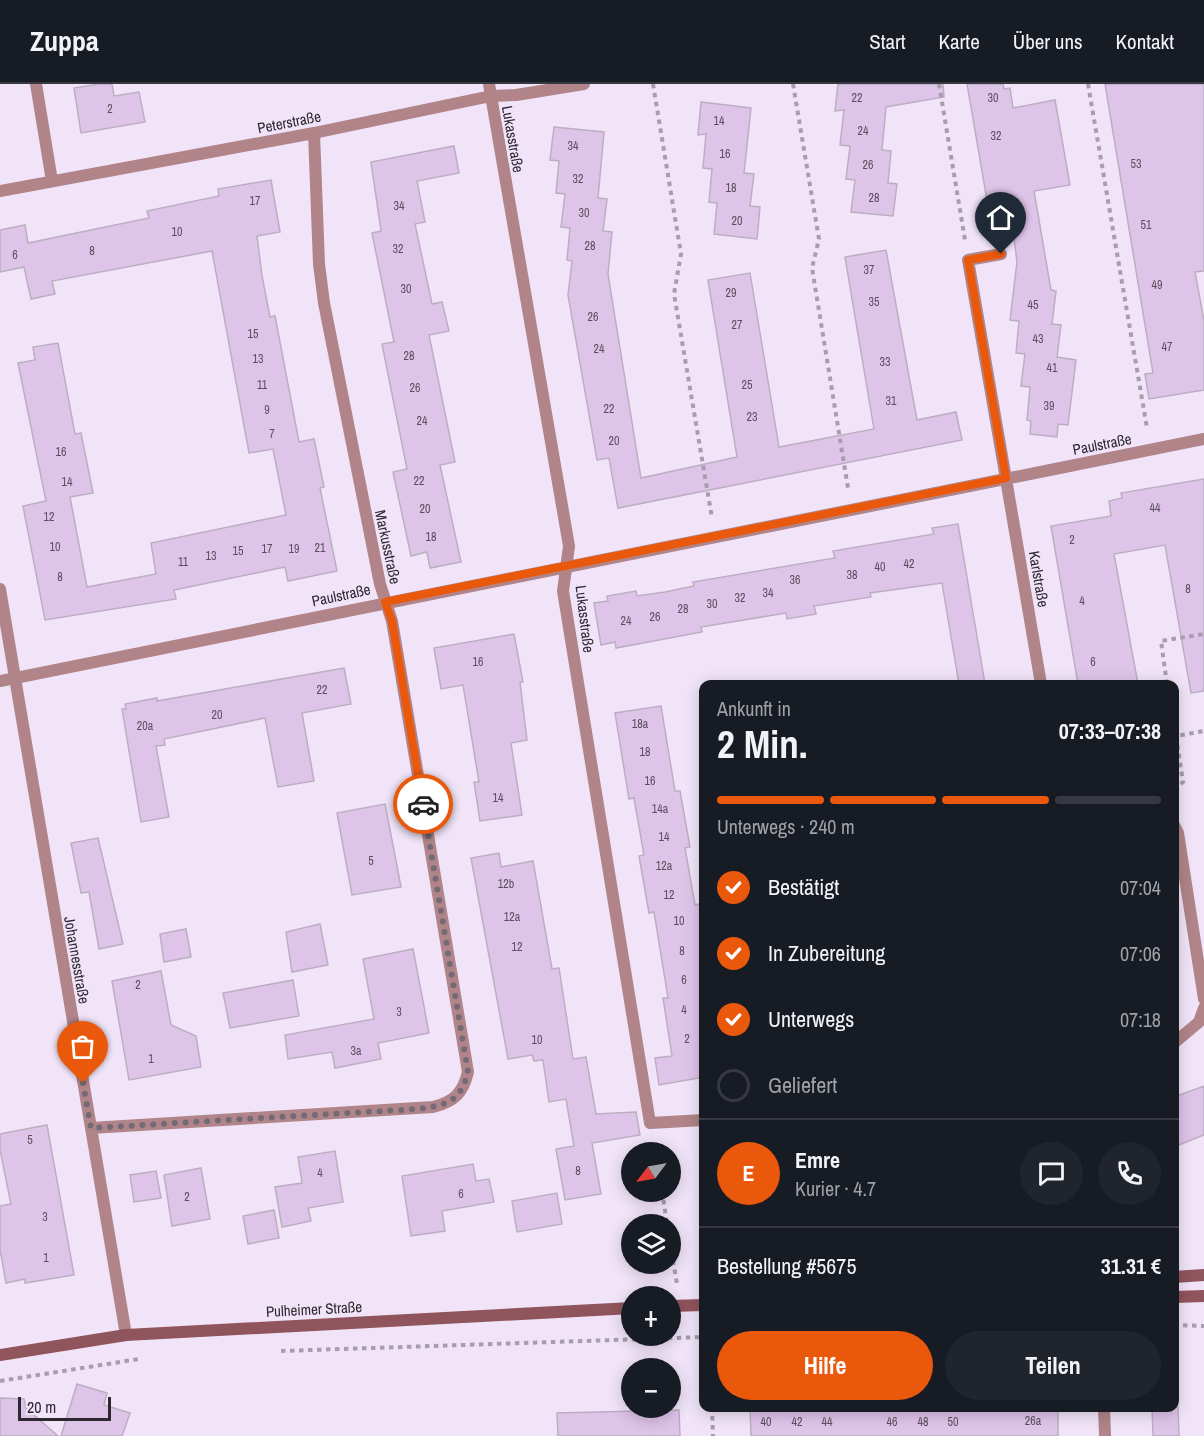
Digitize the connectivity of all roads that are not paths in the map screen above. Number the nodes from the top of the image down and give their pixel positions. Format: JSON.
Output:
{"nodes":[{"id":1,"x":36,"y":84,"type":"edge"},
{"id":2,"x":584,"y":84,"type":"edge"},
{"id":3,"x":490,"y":90,"type":"edge"},
{"id":4,"x":314,"y":133,"type":"junction"},
{"id":5,"x":52,"y":181,"type":"junction"},
{"id":6,"x":0,"y":191,"type":"edge"},
{"id":7,"x":1001,"y":254,"type":"dead end"},
{"id":8,"x":1204,"y":439,"type":"edge"},
{"id":9,"x":1006,"y":478,"type":"junction"},
{"id":10,"x":566,"y":567,"type":"junction"},
{"id":11,"x":0,"y":589,"type":"edge"},
{"id":12,"x":385,"y":602,"type":"junction"},
{"id":13,"x":14,"y":678,"type":"junction"},
{"id":14,"x":1040,"y":680,"type":"edge"},
{"id":15,"x":0,"y":681,"type":"edge"},
{"id":16,"x":1179,"y":839,"type":"edge"},
{"id":17,"x":1204,"y":999,"type":"edge"},
{"id":18,"x":1204,"y":1008,"type":"edge"},
{"id":19,"x":1202,"y":1025,"type":"edge"},
{"id":20,"x":1179,"y":1039,"type":"edge"},
{"id":21,"x":699,"y":1120,"type":"edge"},
{"id":22,"x":91,"y":1128,"type":"junction"},
{"id":23,"x":1204,"y":1275,"type":"edge"},
{"id":24,"x":1179,"y":1277,"type":"edge"},
{"id":25,"x":1204,"y":1296,"type":"edge"},
{"id":26,"x":1179,"y":1297,"type":"edge"},
{"id":27,"x":699,"y":1305,"type":"edge"},
{"id":28,"x":681,"y":1306,"type":"edge"},
{"id":29,"x":621,"y":1309,"type":"edge"},
{"id":30,"x":126,"y":1335,"type":"junction"},
{"id":31,"x":0,"y":1355,"type":"edge"},
{"id":32,"x":1104,"y":1412,"type":"edge"},
{"id":33,"x":1105,"y":1436,"type":"edge"}],
"edges":[{"from":1,"to":5,"type":"street"},
{"from":2,"to":3,"type":"street","name":"Peterstraße"},
{"from":3,"to":4,"type":"street","name":"Peterstraße"},
{"from":3,"to":10,"type":"street","name":"Lukasstraße"},
{"from":4,"to":5,"type":"street","name":"Peterstraße"},
{"from":4,"to":12,"type":"street","name":"Markusstraße"},
{"from":5,"to":6,"type":"street","name":"Peterstraße"},
{"from":7,"to":9,"type":"street"},
{"from":8,"to":9,"type":"street","name":"Paulstraße"},
{"from":9,"to":10,"type":"street","name":"Paulstraße"},
{"from":9,"to":14,"type":"street","name":"Karlstraße"},
{"from":10,"to":12,"type":"street","name":"Paulstraße"},
{"from":10,"to":21,"type":"street","name":"Lukasstraße"},
{"from":11,"to":13,"type":"street","name":"Johannesstraße"},
{"from":12,"to":13,"type":"street","name":"Paulstraße"},
{"from":12,"to":22,"type":"street","name":"Markusstraße"},
{"from":13,"to":15,"type":"street","name":"Paulstraße"},
{"from":13,"to":22,"type":"street","name":"Johannesstraße"},
{"from":16,"to":17,"type":"street"},
{"from":18,"to":19,"type":"street"},
{"from":19,"to":20,"type":"street"},
{"from":22,"to":30,"type":"street","name":"Johannesstraße"},
{"from":23,"to":24,"type":"main road"},
{"from":25,"to":26,"type":"main road"},
{"from":27,"to":28,"type":"main road"},
{"from":29,"to":30,"type":"main road","name":"Pulheimer Straße"},
{"from":30,"to":31,"type":"main road","name":"Pulheimer Straße"},
{"from":32,"to":33,"type":"street"}]}
